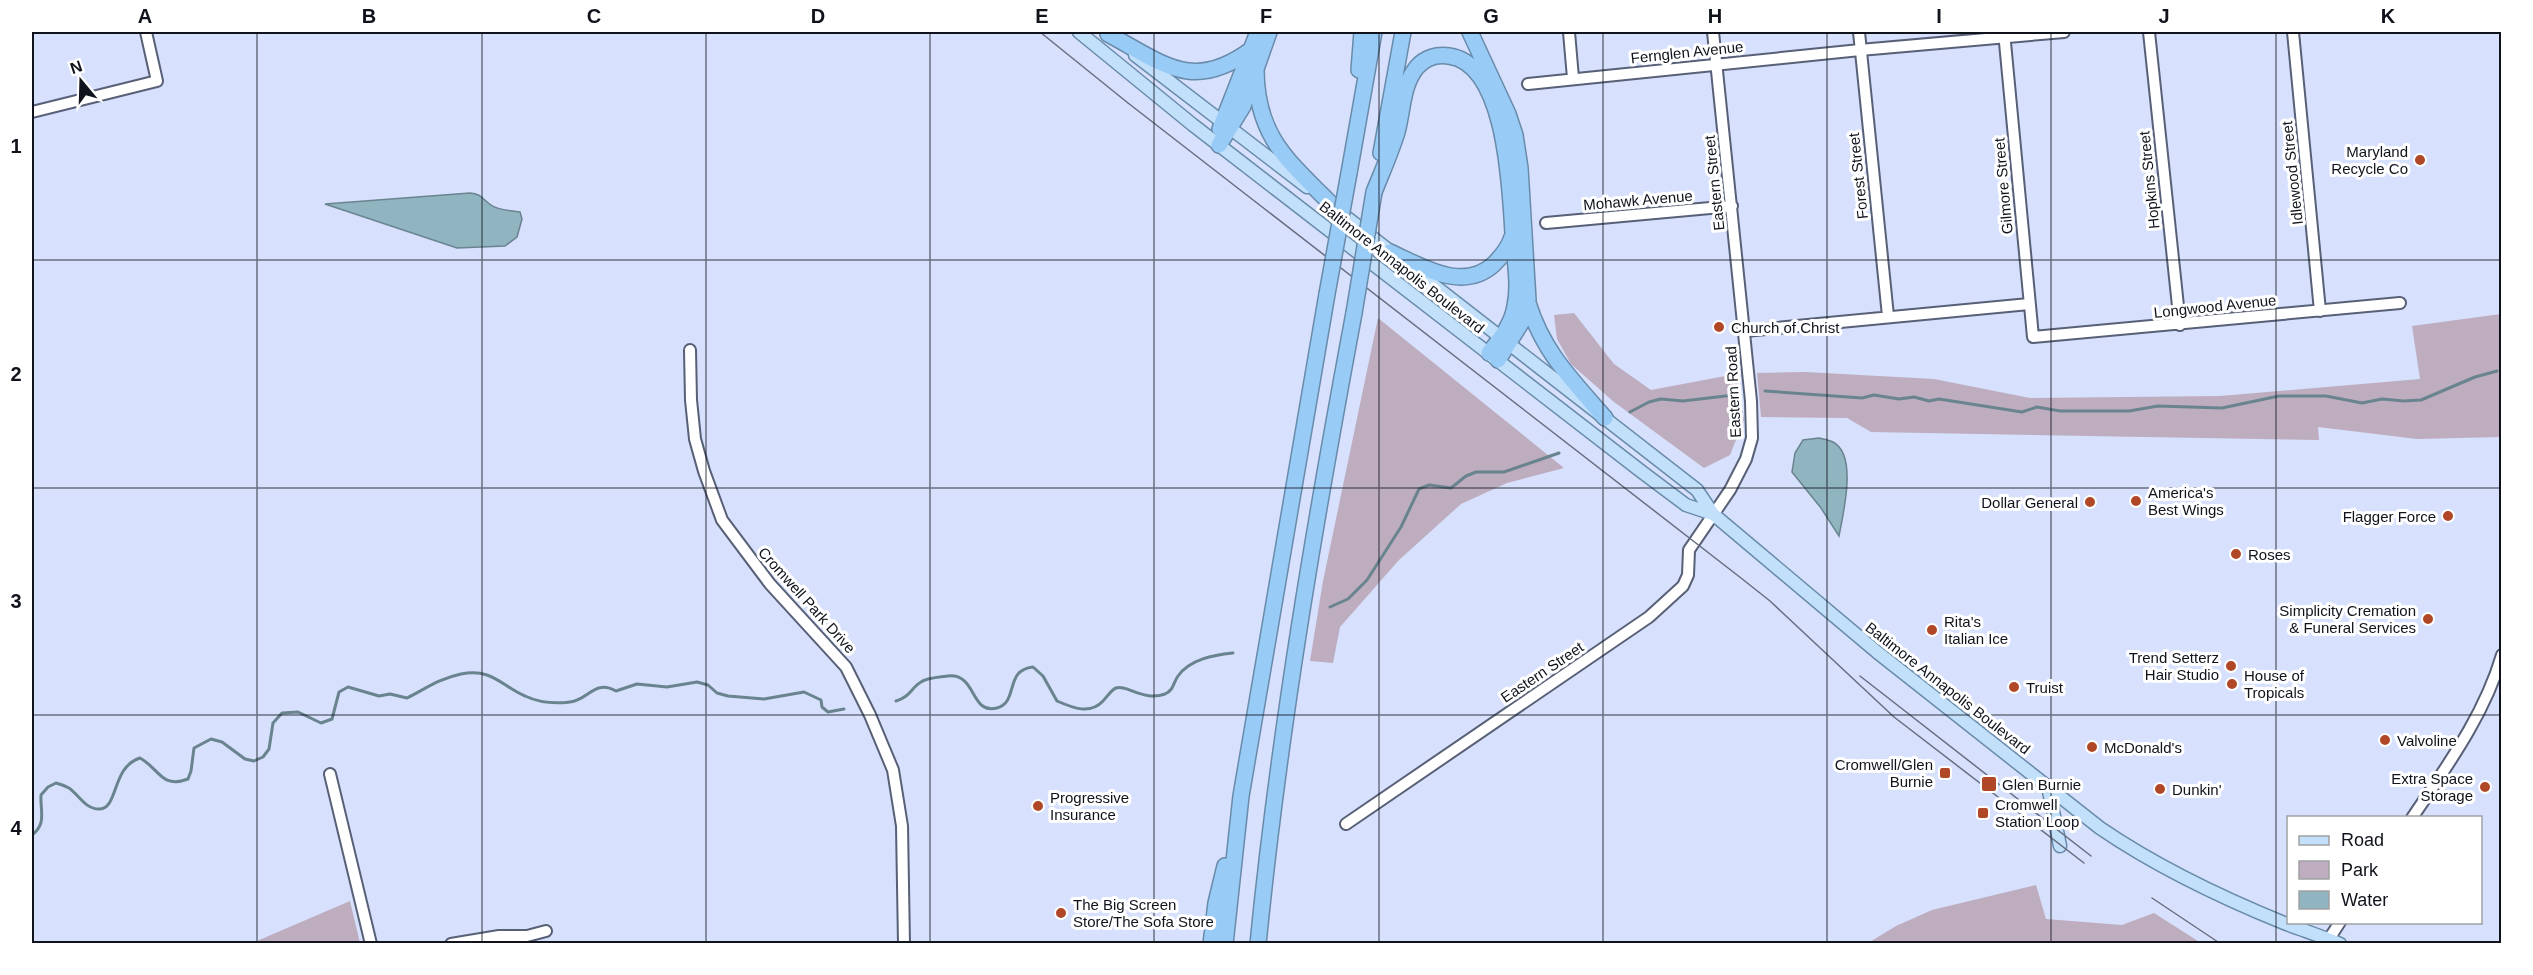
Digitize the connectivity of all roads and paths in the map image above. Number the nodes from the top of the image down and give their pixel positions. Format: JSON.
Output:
{"nodes":[{"id":1,"x":146,"y":32,"type":"edge"},
{"id":2,"x":1078,"y":32,"type":"edge"},
{"id":3,"x":1258,"y":32,"type":"edge"},
{"id":4,"x":1269,"y":32,"type":"edge"},
{"id":5,"x":1362,"y":32,"type":"edge"},
{"id":6,"x":1374,"y":32,"type":"edge"},
{"id":7,"x":1403,"y":32,"type":"edge"},
{"id":8,"x":1470,"y":32,"type":"edge"},
{"id":9,"x":1569,"y":32,"type":"edge"},
{"id":10,"x":1713,"y":32,"type":"edge"},
{"id":11,"x":1859,"y":32,"type":"edge"},
{"id":12,"x":2064,"y":32,"type":"edge"},
{"id":13,"x":2149,"y":32,"type":"edge"},
{"id":14,"x":2293,"y":32,"type":"edge"},
{"id":15,"x":1106,"y":33,"type":"edge"},
{"id":16,"x":2004,"y":34,"type":"edge"},
{"id":17,"x":1252,"y":49,"type":"junction"},
{"id":18,"x":1860,"y":50,"type":"junction"},
{"id":19,"x":1716,"y":64,"type":"junction"},
{"id":20,"x":1256,"y":69,"type":"junction"},
{"id":21,"x":1573,"y":78,"type":"junction"},
{"id":22,"x":1528,"y":84,"type":"dead end"},
{"id":23,"x":32,"y":112,"type":"edge"},
{"id":24,"x":1227,"y":126,"type":"junction"},
{"id":25,"x":1356,"y":131,"type":"junction"},
{"id":26,"x":1217,"y":143,"type":"junction"},
{"id":27,"x":1374,"y":192,"type":"junction"},
{"id":28,"x":1732,"y":206,"type":"junction"},
{"id":29,"x":1336,"y":209,"type":"junction"},
{"id":30,"x":1546,"y":223,"type":"dead end"},
{"id":31,"x":1513,"y":234,"type":"junction"},
{"id":32,"x":1390,"y":252,"type":"junction"},
{"id":33,"x":1528,"y":300,"type":"junction"},
{"id":34,"x":2400,"y":303,"type":"dead end"},
{"id":35,"x":2029,"y":304,"type":"junction"},
{"id":36,"x":2320,"y":311,"type":"junction"},
{"id":37,"x":1888,"y":316,"type":"junction"},
{"id":38,"x":2180,"y":325,"type":"junction"},
{"id":39,"x":1745,"y":331,"type":"junction"},
{"id":40,"x":2033,"y":337,"type":"joint"},
{"id":41,"x":1505,"y":341,"type":"junction"},
{"id":42,"x":690,"y":350,"type":"dead end"},
{"id":43,"x":1494,"y":357,"type":"junction"},
{"id":44,"x":1605,"y":418,"type":"junction"},
{"id":45,"x":1713,"y":514,"type":"junction"},
{"id":46,"x":2502,"y":656,"type":"edge"},
{"id":47,"x":330,"y":774,"type":"dead end"},
{"id":48,"x":2048,"y":786,"type":"junction"},
{"id":49,"x":1241,"y":796,"type":"junction"},
{"id":50,"x":2413,"y":816,"type":"edge"},
{"id":51,"x":1346,"y":824,"type":"dead end"},
{"id":52,"x":2060,"y":846,"type":"dead end"},
{"id":53,"x":2287,"y":923,"type":"edge"},
{"id":54,"x":2289,"y":924,"type":"edge"},
{"id":55,"x":2339,"y":924,"type":"edge"},
{"id":56,"x":546,"y":931,"type":"dead end"},
{"id":57,"x":2332,"y":942,"type":"edge"},
{"id":58,"x":371,"y":944,"type":"edge"},
{"id":59,"x":451,"y":944,"type":"edge"},
{"id":60,"x":904,"y":944,"type":"edge"},
{"id":61,"x":1211,"y":944,"type":"edge"},
{"id":62,"x":1224,"y":944,"type":"edge"},
{"id":63,"x":1257,"y":944,"type":"edge"}],
"edges":[{"from":1,"to":23,"type":"street"},
{"from":2,"to":26,"type":"main road","name":"Baltimore Annapolis Boulevard"},
{"from":3,"to":17,"type":"highway"},
{"from":4,"to":20,"type":"highway"},
{"from":5,"to":25,"type":"highway"},
{"from":6,"to":25,"type":"highway"},
{"from":7,"to":27,"type":"highway"},
{"from":8,"to":33,"type":"highway"},
{"from":9,"to":21,"type":"street"},
{"from":10,"to":19,"type":"street","name":"Eastern Street"},
{"from":11,"to":18,"type":"street","name":"Forest Street"},
{"from":12,"to":16,"type":"street","name":"Fernglen Avenue"},
{"from":13,"to":38,"type":"street","name":"Hopkins Street"},
{"from":14,"to":36,"type":"street","name":"Idlewood Street"},
{"from":15,"to":17,"type":"highway"},
{"from":15,"to":24,"type":"main road","name":"Baltimore Annapolis Boulevard"},
{"from":16,"to":18,"type":"street","name":"Fernglen Avenue"},
{"from":16,"to":35,"type":"street","name":"Gilmore Street"},
{"from":17,"to":24,"type":"highway"},
{"from":18,"to":19,"type":"street","name":"Fernglen Avenue"},
{"from":18,"to":37,"type":"street","name":"Forest Street"},
{"from":19,"to":21,"type":"street","name":"Fernglen Avenue"},
{"from":19,"to":28,"type":"street","name":"Eastern Street"},
{"from":20,"to":24,"type":"highway"},
{"from":20,"to":29,"type":"highway"},
{"from":21,"to":22,"type":"street","name":"Fernglen Avenue"},
{"from":24,"to":26,"type":"highway"},
{"from":24,"to":29,"type":"main road","name":"Baltimore Annapolis Boulevard"},
{"from":25,"to":49,"type":"highway","bridge":true},
{"from":26,"to":43,"type":"main road","name":"Baltimore Annapolis Boulevard"},
{"from":27,"to":31,"type":"highway"},
{"from":27,"to":63,"type":"highway","bridge":true},
{"from":28,"to":30,"type":"street","name":"Mohawk Avenue"},
{"from":28,"to":39,"type":"street","name":"Eastern Street"},
{"from":29,"to":32,"type":"main road","name":"Baltimore Annapolis Boulevard"},
{"from":31,"to":32,"type":"highway"},
{"from":31,"to":41,"type":"highway"},
{"from":32,"to":41,"type":"main road","name":"Baltimore Annapolis Boulevard"},
{"from":33,"to":41,"type":"highway"},
{"from":33,"to":44,"type":"highway"},
{"from":34,"to":36,"type":"street","name":"Longwood Avenue"},
{"from":35,"to":37,"type":"street"},
{"from":35,"to":40,"type":"street","name":"Gilmore Street"},
{"from":36,"to":38,"type":"street","name":"Longwood Avenue"},
{"from":37,"to":39,"type":"street"},
{"from":38,"to":40,"type":"street","name":"Longwood Avenue"},
{"from":39,"to":45,"type":"street","name":"Eastern Road"},
{"from":41,"to":43,"type":"highway"},
{"from":41,"to":44,"type":"main road","name":"Baltimore Annapolis Boulevard"},
{"from":42,"to":60,"type":"street","name":"Cromwell Park Drive"},
{"from":43,"to":45,"type":"main road","name":"Baltimore Annapolis Boulevard"},
{"from":44,"to":45,"type":"main road","name":"Baltimore Annapolis Boulevard"},
{"from":45,"to":48,"type":"main road","name":"Baltimore Annapolis Boulevard"},
{"from":45,"to":51,"type":"street","name":"Eastern Street"},
{"from":46,"to":50,"type":"street"},
{"from":47,"to":58,"type":"street"},
{"from":48,"to":52,"type":"main road"},
{"from":48,"to":53,"type":"main road","name":"Baltimore Annapolis Boulevard"},
{"from":49,"to":61,"type":"highway"},
{"from":49,"to":62,"type":"highway"},
{"from":54,"to":57,"type":"main road","name":"Baltimore Annapolis Boulevard"},
{"from":55,"to":57,"type":"street"},
{"from":56,"to":59,"type":"street"}]}
